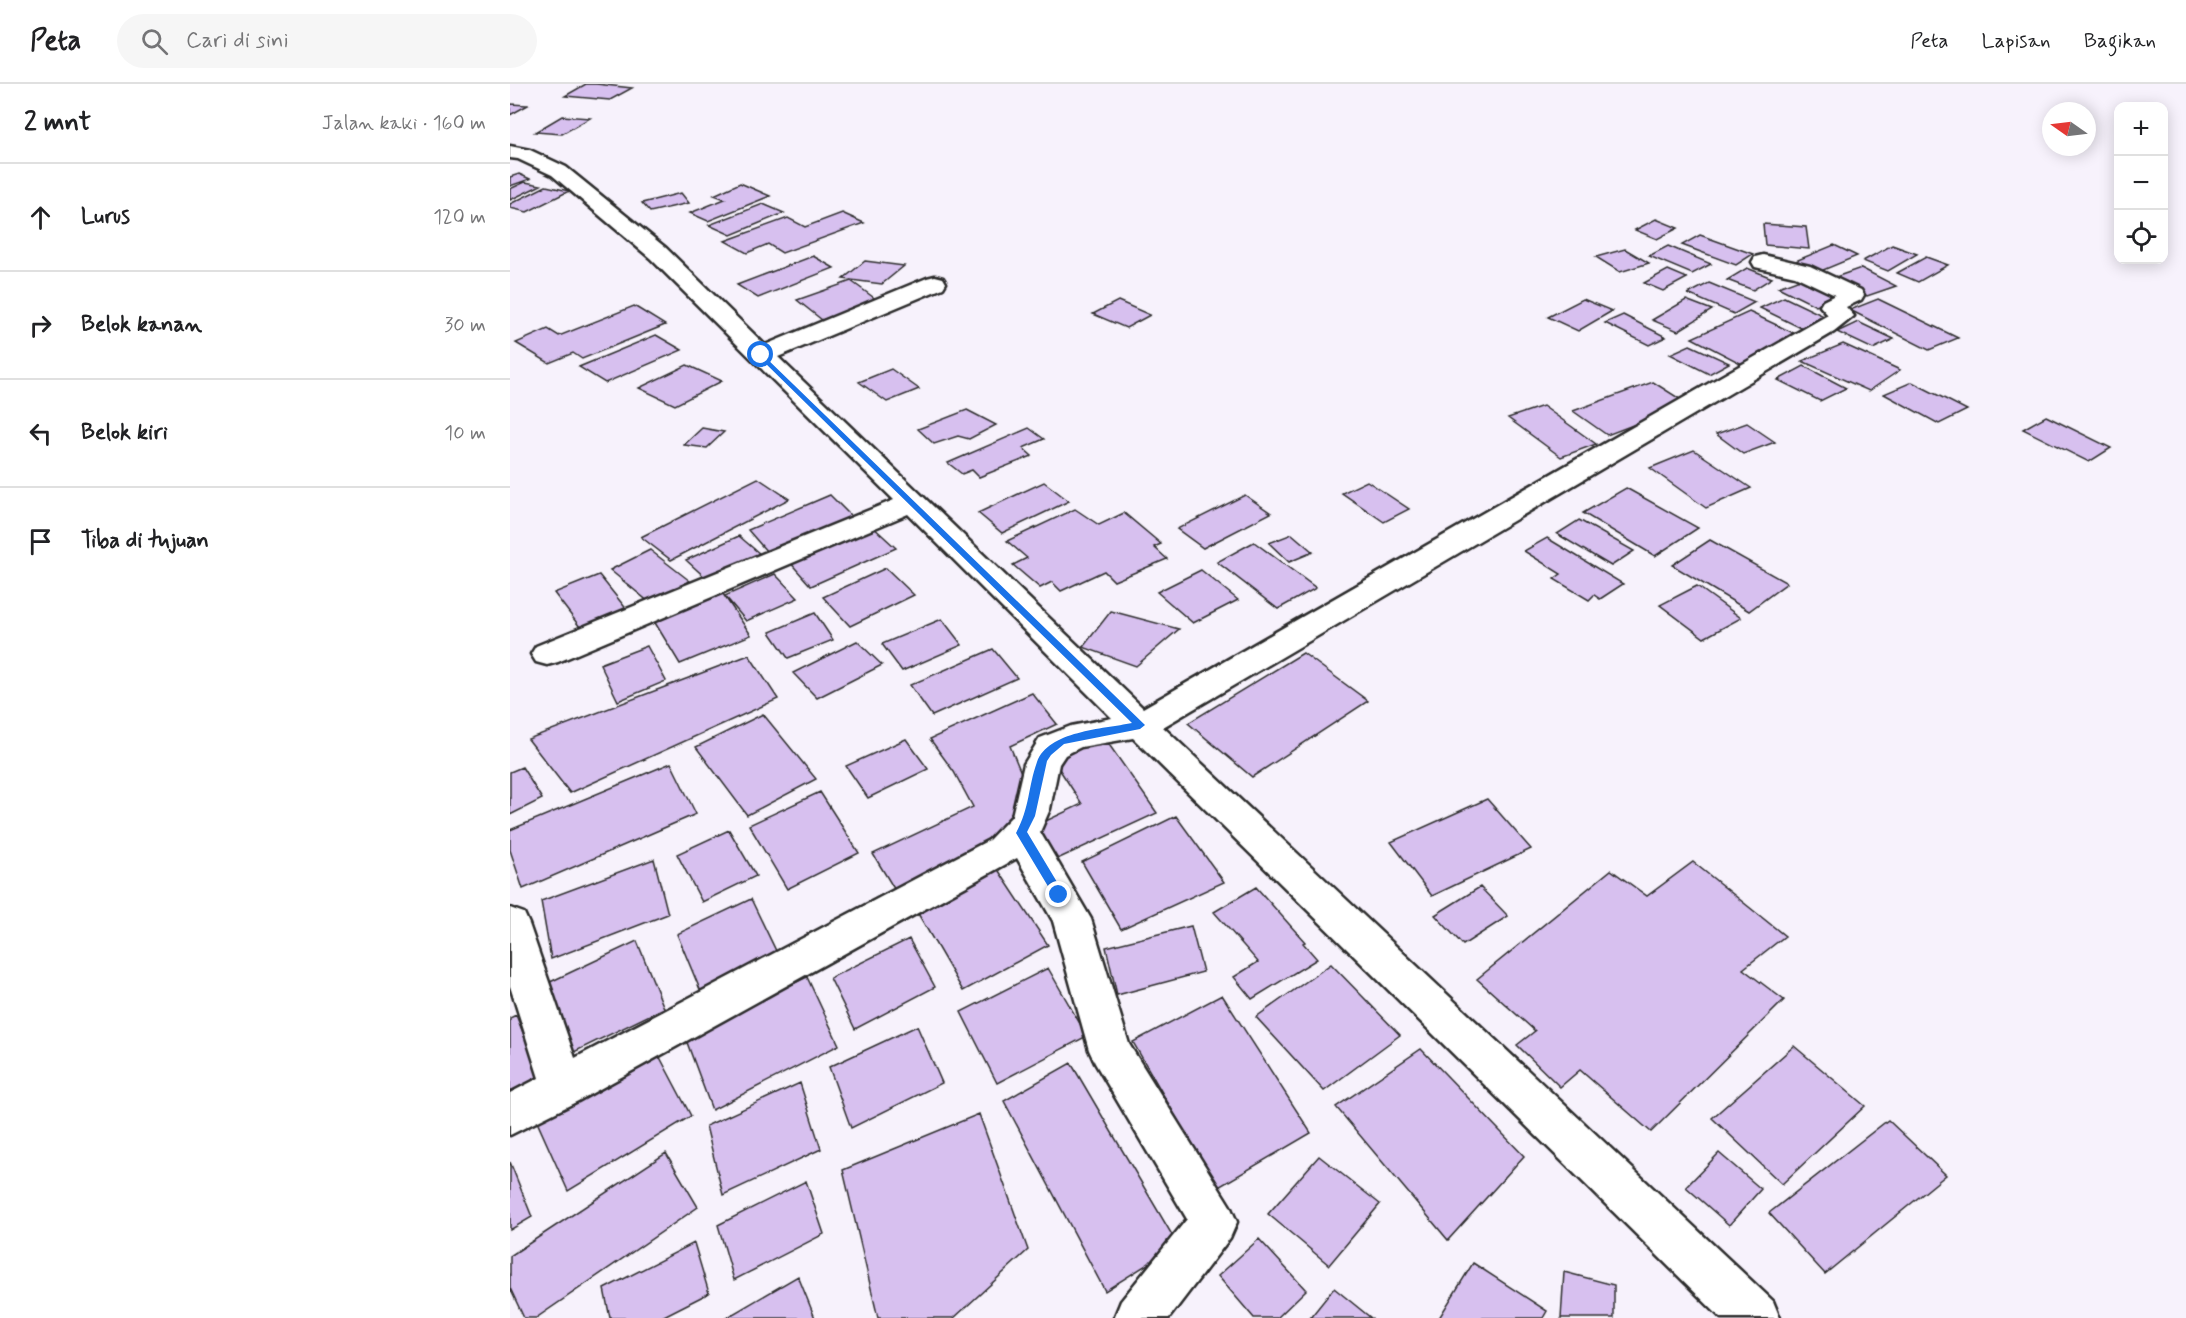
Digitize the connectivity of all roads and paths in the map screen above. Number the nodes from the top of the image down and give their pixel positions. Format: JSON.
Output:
{"nodes":[{"id":1,"x":510,"y":152,"type":"edge"},
{"id":2,"x":1763,"y":262,"type":"dead end"},
{"id":3,"x":935,"y":283,"type":"dead end"},
{"id":4,"x":761,"y":355,"type":"junction"},
{"id":5,"x":910,"y":502,"type":"junction"},
{"id":6,"x":547,"y":654,"type":"dead end"},
{"id":7,"x":1140,"y":725,"type":"junction"},
{"id":8,"x":1021,"y":833,"type":"junction"},
{"id":9,"x":510,"y":924,"type":"edge"},
{"id":10,"x":563,"y":1087,"type":"junction"},
{"id":11,"x":510,"y":1115,"type":"edge"},
{"id":12,"x":1138,"y":1318,"type":"edge"},
{"id":13,"x":1756,"y":1318,"type":"edge"}],
"edges":[{"from":1,"to":4,"type":"street"},
{"from":2,"to":7,"type":"street"},
{"from":3,"to":4,"type":"street"},
{"from":4,"to":5,"type":"street"},
{"from":5,"to":6,"type":"street"},
{"from":5,"to":7,"type":"street"},
{"from":7,"to":8,"type":"street"},
{"from":7,"to":13,"type":"street"},
{"from":8,"to":10,"type":"street"},
{"from":8,"to":12,"type":"street"},
{"from":9,"to":10,"type":"street"},
{"from":10,"to":11,"type":"street"}]}
